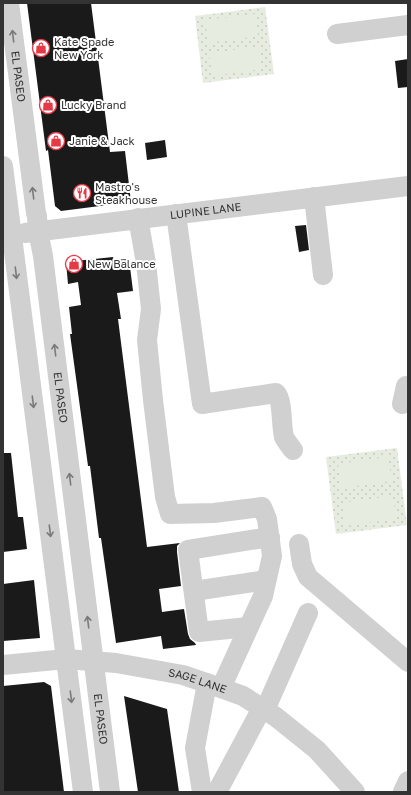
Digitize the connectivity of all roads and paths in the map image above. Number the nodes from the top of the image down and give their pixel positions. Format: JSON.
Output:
{"nodes":[{"id":1,"x":9,"y":3,"type":"edge"},
{"id":2,"x":408,"y":25,"type":"edge"},
{"id":3,"x":337,"y":34,"type":"dead end"},
{"id":4,"x":3,"y":166,"type":"edge"},
{"id":5,"x":408,"y":186,"type":"edge"},
{"id":6,"x":314,"y":197,"type":"junction"},
{"id":7,"x":176,"y":214,"type":"junction"},
{"id":8,"x":138,"y":218,"type":"junction"},
{"id":9,"x":38,"y":231,"type":"junction"},
{"id":10,"x":7,"y":235,"type":"edge"},
{"id":11,"x":323,"y":275,"type":"dead end"},
{"id":12,"x":293,"y":450,"type":"dead end"},
{"id":13,"x":270,"y":537,"type":"junction"},
{"id":14,"x":299,"y":544,"type":"dead end"},
{"id":15,"x":266,"y":580,"type":"junction"},
{"id":16,"x":194,"y":591,"type":"junction"},
{"id":17,"x":308,"y":613,"type":"dead end"},
{"id":18,"x":248,"y":627,"type":"junction"},
{"id":19,"x":66,"y":659,"type":"junction"},
{"id":20,"x":93,"y":660,"type":"junction"},
{"id":21,"x":408,"y":662,"type":"edge"},
{"id":22,"x":3,"y":665,"type":"edge"},
{"id":23,"x":214,"y":686,"type":"junction"},
{"id":24,"x":263,"y":709,"type":"junction"},
{"id":25,"x":408,"y":781,"type":"edge"},
{"id":26,"x":83,"y":792,"type":"edge"},
{"id":27,"x":110,"y":792,"type":"edge"},
{"id":28,"x":202,"y":792,"type":"edge"},
{"id":29,"x":217,"y":792,"type":"edge"},
{"id":30,"x":355,"y":792,"type":"edge"},
{"id":31,"x":403,"y":792,"type":"edge"}],
"edges":[{"from":9,"to":1,"type":"street","name":"EL PASEO","one_way":true},
{"from":2,"to":3,"type":"street"},
{"from":4,"to":10,"type":"street"},
{"from":5,"to":6,"type":"street","name":"LUPINE LANE"},
{"from":6,"to":7,"type":"street","name":"LUPINE LANE"},
{"from":6,"to":11,"type":"street"},
{"from":7,"to":8,"type":"street","name":"LUPINE LANE"},
{"from":7,"to":12,"type":"street"},
{"from":8,"to":9,"type":"street","name":"LUPINE LANE"},
{"from":8,"to":13,"type":"street"},
{"from":9,"to":10,"type":"street","name":"LUPINE LANE"},
{"from":20,"to":9,"type":"street","name":"EL PASEO","one_way":true},
{"from":10,"to":19,"type":"street","one_way":true},
{"from":13,"to":15,"type":"street"},
{"from":13,"to":16,"type":"street"},
{"from":14,"to":21,"type":"street"},
{"from":15,"to":16,"type":"street"},
{"from":15,"to":18,"type":"street"},
{"from":16,"to":18,"type":"street"},
{"from":17,"to":24,"type":"street"},
{"from":18,"to":23,"type":"street"},
{"from":19,"to":20,"type":"street","name":"SAGE LANE"},
{"from":19,"to":22,"type":"street","name":"SAGE LANE"},
{"from":19,"to":26,"type":"street","one_way":true},
{"from":20,"to":23,"type":"street","name":"SAGE LANE"},
{"from":20,"to":27,"type":"street","name":"EL PASEO"},
{"from":23,"to":24,"type":"street","name":"SAGE LANE"},
{"from":23,"to":28,"type":"street"},
{"from":24,"to":29,"type":"street"},
{"from":24,"to":30,"type":"street","name":"SAGE LANE"},
{"from":25,"to":31,"type":"street"}]}
